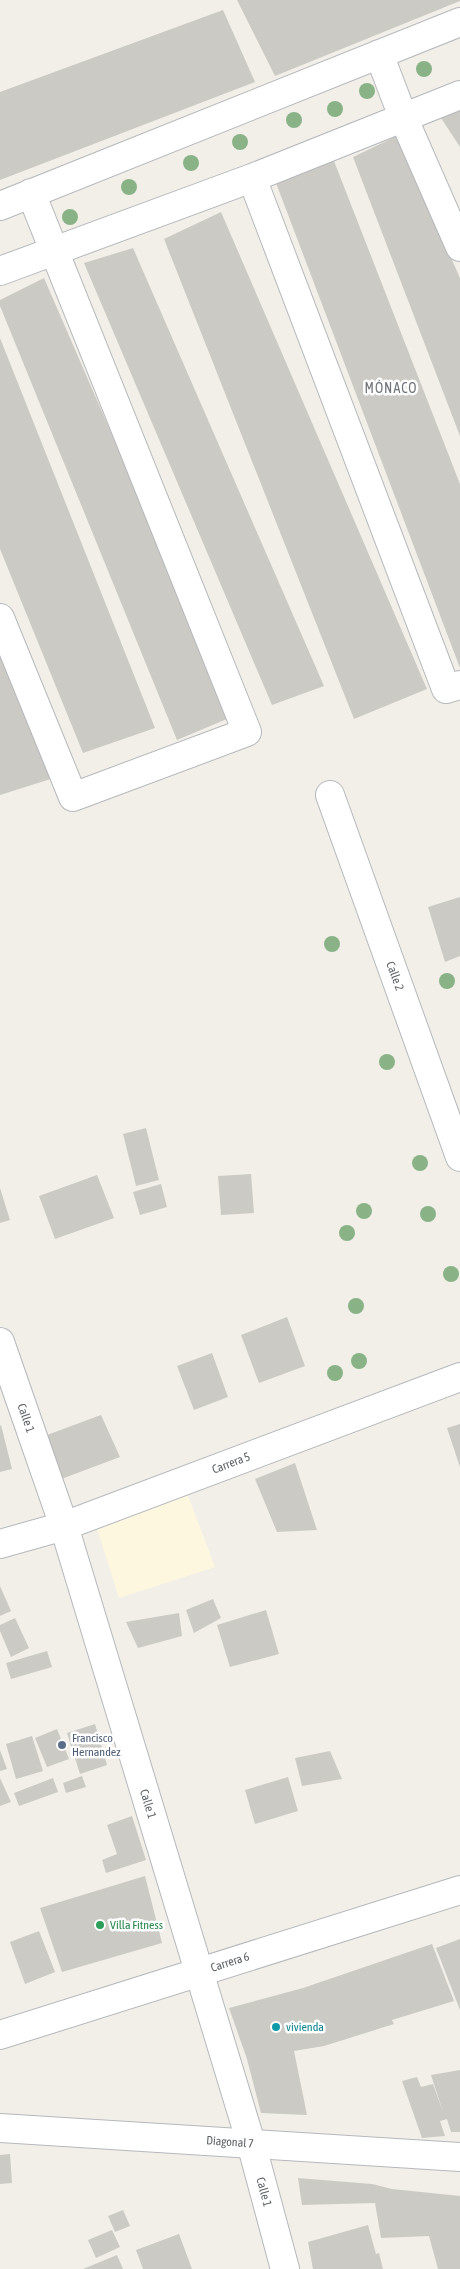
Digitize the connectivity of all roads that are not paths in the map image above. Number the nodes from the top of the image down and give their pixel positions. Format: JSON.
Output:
{"nodes":[{"id":1,"x":460,"y":22,"type":"edge"},
{"id":2,"x":379,"y":54,"type":"junction"},
{"id":3,"x":460,"y":95,"type":"edge"},
{"id":4,"x":403,"y":117,"type":"junction"},
{"id":5,"x":252,"y":178,"type":"junction"},
{"id":6,"x":31,"y":193,"type":"junction"},
{"id":7,"x":0,"y":206,"type":"edge"},
{"id":8,"x":460,"y":247,"type":"edge"},
{"id":9,"x":55,"y":250,"type":"junction"},
{"id":10,"x":0,"y":271,"type":"edge"},
{"id":11,"x":0,"y":618,"type":"edge"},
{"id":12,"x":460,"y":685,"type":"edge"},
{"id":13,"x":330,"y":795,"type":"dead end"},
{"id":14,"x":460,"y":1156,"type":"edge"},
{"id":15,"x":0,"y":1342,"type":"edge"},
{"id":16,"x":460,"y":1376,"type":"edge"},
{"id":17,"x":64,"y":1526,"type":"junction"},
{"id":18,"x":0,"y":1544,"type":"edge"},
{"id":19,"x":460,"y":1890,"type":"edge"},
{"id":20,"x":200,"y":1972,"type":"junction"},
{"id":21,"x":0,"y":2034,"type":"edge"},
{"id":22,"x":0,"y":2128,"type":"edge"},
{"id":23,"x":251,"y":2143,"type":"junction"},
{"id":24,"x":460,"y":2157,"type":"edge"},
{"id":25,"x":285,"y":2269,"type":"edge"}],
"edges":[{"from":1,"to":2,"type":"street"},
{"from":2,"to":4,"type":"street"},
{"from":2,"to":6,"type":"street"},
{"from":3,"to":4,"type":"street"},
{"from":4,"to":5,"type":"street"},
{"from":4,"to":8,"type":"street"},
{"from":5,"to":9,"type":"street"},
{"from":5,"to":12,"type":"street"},
{"from":6,"to":7,"type":"street"},
{"from":6,"to":9,"type":"street"},
{"from":9,"to":10,"type":"street"},
{"from":9,"to":11,"type":"street"},
{"from":13,"to":14,"type":"street","name":"Calle 2"},
{"from":15,"to":17,"type":"street","name":"Calle 1"},
{"from":16,"to":17,"type":"street","name":"Carrera 5"},
{"from":17,"to":18,"type":"street","name":"Carrera 5"},
{"from":17,"to":20,"type":"street","name":"Calle 1"},
{"from":19,"to":20,"type":"street","name":"Carrera 6"},
{"from":20,"to":21,"type":"street","name":"Carrera 6"},
{"from":20,"to":23,"type":"street","name":"Calle 1"},
{"from":22,"to":23,"type":"street","name":"Diagonal 7"},
{"from":23,"to":24,"type":"street","name":"Diagonal 7"},
{"from":23,"to":25,"type":"street","name":"Calle 1"}]}
